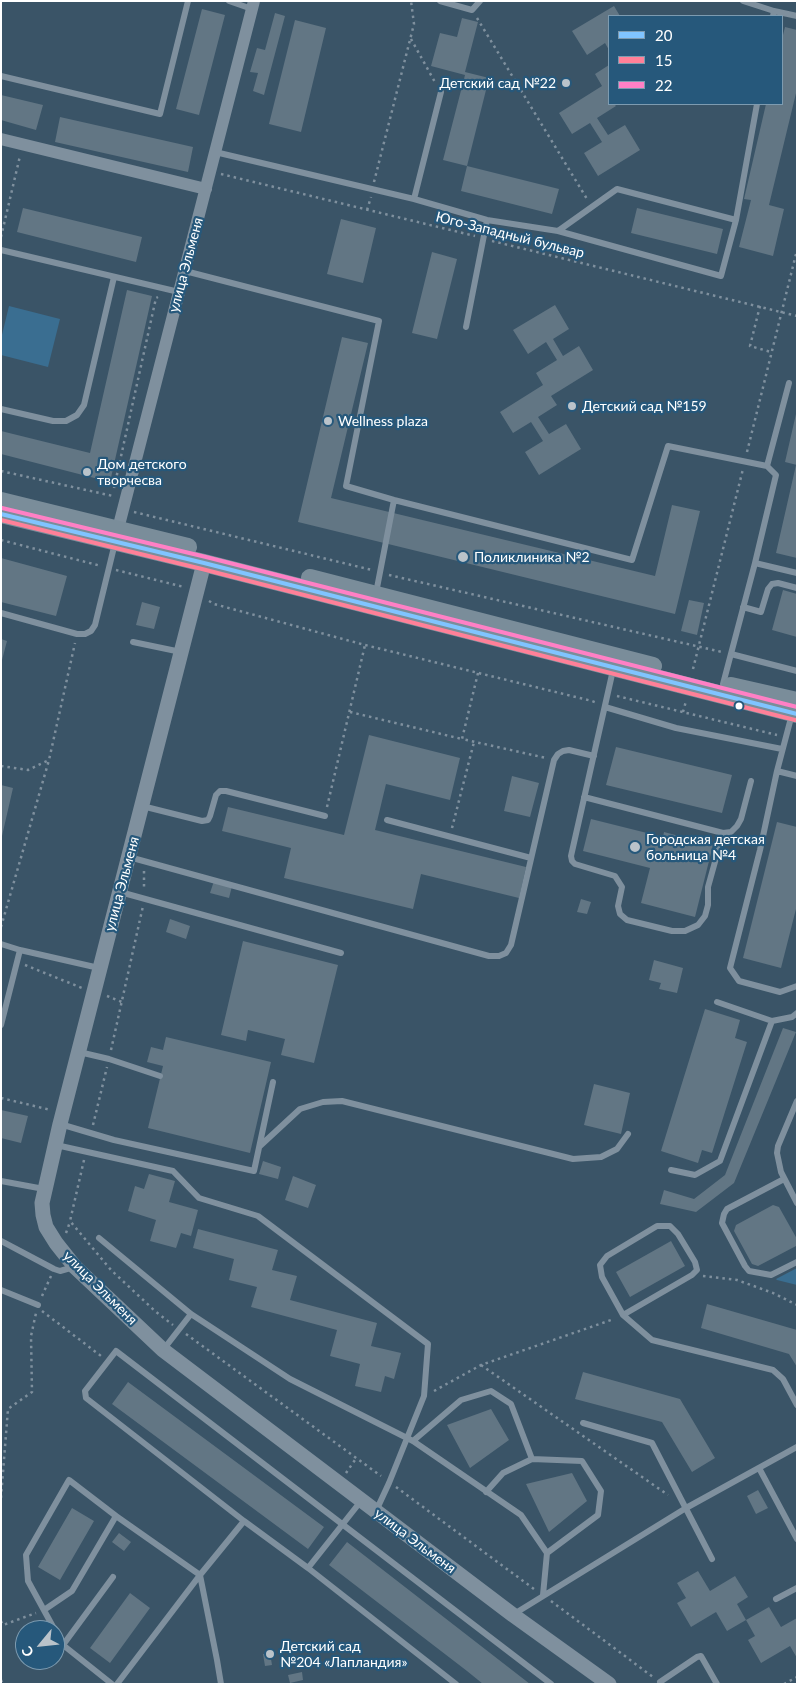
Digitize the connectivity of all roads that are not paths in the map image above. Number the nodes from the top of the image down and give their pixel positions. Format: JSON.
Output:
{"nodes":[{"id":1,"x":188,"y":1,"type":"edge"},
{"id":2,"x":228,"y":1,"type":"edge"},
{"id":3,"x":440,"y":1,"type":"edge"},
{"id":4,"x":480,"y":1,"type":"edge"},
{"id":5,"x":743,"y":1,"type":"edge"},
{"id":6,"x":753,"y":2,"type":"edge"},
{"id":7,"x":253,"y":5,"type":"edge"},
{"id":8,"x":774,"y":14,"type":"edge"},
{"id":9,"x":797,"y":16,"type":"edge"},
{"id":10,"x":1,"y":76,"type":"edge"},
{"id":11,"x":441,"y":92,"type":"road end"},
{"id":12,"x":757,"y":105,"type":"edge"},
{"id":13,"x":1,"y":139,"type":"edge"},
{"id":14,"x":215,"y":152,"type":"junction"},
{"id":15,"x":206,"y":189,"type":"junction"},
{"id":16,"x":414,"y":199,"type":"junction"},
{"id":17,"x":487,"y":220,"type":"junction"},
{"id":18,"x":736,"y":220,"type":"junction"},
{"id":19,"x":558,"y":231,"type":"junction"},
{"id":20,"x":1,"y":250,"type":"edge"},
{"id":21,"x":185,"y":270,"type":"junction"},
{"id":22,"x":114,"y":276,"type":"junction"},
{"id":23,"x":179,"y":292,"type":"junction"},
{"id":24,"x":466,"y":327,"type":"dead end"},
{"id":25,"x":789,"y":383,"type":"dead end"},
{"id":26,"x":1,"y":409,"type":"edge"},
{"id":27,"x":767,"y":466,"type":"junction"},
{"id":28,"x":394,"y":500,"type":"junction"},
{"id":29,"x":1,"y":501,"type":"edge"},
{"id":30,"x":1,"y":514,"type":"edge"},
{"id":31,"x":117,"y":536,"type":"junction"},
{"id":32,"x":204,"y":563,"type":"junction"},
{"id":33,"x":755,"y":563,"type":"junction"},
{"id":34,"x":797,"y":573,"type":"edge"},
{"id":35,"x":797,"y":588,"type":"edge"},
{"id":36,"x":374,"y":601,"type":"junction"},
{"id":37,"x":744,"y":607,"type":"junction"},
{"id":38,"x":1,"y":613,"type":"edge"},
{"id":39,"x":133,"y":642,"type":"dead end"},
{"id":40,"x":182,"y":652,"type":"junction"},
{"id":41,"x":731,"y":654,"type":"junction"},
{"id":42,"x":615,"y":662,"type":"junction"},
{"id":43,"x":797,"y":670,"type":"edge"},
{"id":44,"x":722,"y":689,"type":"junction"},
{"id":45,"x":605,"y":708,"type":"junction"},
{"id":46,"x":795,"y":708,"type":"edge"},
{"id":47,"x":782,"y":749,"type":"junction"},
{"id":48,"x":594,"y":756,"type":"junction"},
{"id":49,"x":777,"y":770,"type":"junction"},
{"id":50,"x":797,"y":776,"type":"edge"},
{"id":51,"x":751,"y":781,"type":"dead end"},
{"id":52,"x":584,"y":797,"type":"junction"},
{"id":53,"x":142,"y":806,"type":"junction"},
{"id":54,"x":325,"y":816,"type":"road end"},
{"id":55,"x":387,"y":820,"type":"dead end"},
{"id":56,"x":723,"y":833,"type":"junction"},
{"id":57,"x":129,"y":857,"type":"junction"},
{"id":58,"x":531,"y":858,"type":"junction"},
{"id":59,"x":120,"y":892,"type":"junction"},
{"id":60,"x":1,"y":944,"type":"edge"},
{"id":61,"x":20,"y":950,"type":"junction"},
{"id":62,"x":341,"y":953,"type":"dead end"},
{"id":63,"x":100,"y":968,"type":"junction"},
{"id":64,"x":797,"y":986,"type":"edge"},
{"id":65,"x":717,"y":1002,"type":"dead end"},
{"id":66,"x":797,"y":1013,"type":"edge"},
{"id":67,"x":772,"y":1021,"type":"junction"},
{"id":68,"x":1,"y":1025,"type":"edge"},
{"id":69,"x":78,"y":1052,"type":"junction"},
{"id":70,"x":160,"y":1076,"type":"dead end"},
{"id":71,"x":273,"y":1082,"type":"dead end"},
{"id":72,"x":797,"y":1101,"type":"edge"},
{"id":73,"x":61,"y":1118,"type":"junction"},
{"id":74,"x":628,"y":1134,"type":"dead end"},
{"id":75,"x":55,"y":1145,"type":"junction"},
{"id":76,"x":260,"y":1146,"type":"junction"},
{"id":77,"x":671,"y":1170,"type":"dead end"},
{"id":78,"x":784,"y":1179,"type":"junction"},
{"id":79,"x":1,"y":1180,"type":"edge"},
{"id":80,"x":44,"y":1189,"type":"junction"},
{"id":81,"x":797,"y":1203,"type":"edge"},
{"id":82,"x":99,"y":1238,"type":"dead end"},
{"id":83,"x":1,"y":1241,"type":"edge"},
{"id":84,"x":797,"y":1262,"type":"edge"},
{"id":85,"x":75,"y":1267,"type":"junction"},
{"id":86,"x":1,"y":1290,"type":"edge"},
{"id":87,"x":38,"y":1305,"type":"road end"},
{"id":88,"x":191,"y":1314,"type":"junction"},
{"id":89,"x":623,"y":1315,"type":"junction"},
{"id":90,"x":163,"y":1350,"type":"junction"},
{"id":91,"x":797,"y":1405,"type":"edge"},
{"id":92,"x":583,"y":1423,"type":"dead end"},
{"id":93,"x":406,"y":1438,"type":"junction"},
{"id":94,"x":413,"y":1442,"type":"junction"},
{"id":95,"x":797,"y":1447,"type":"edge"},
{"id":96,"x":532,"y":1459,"type":"junction"},
{"id":97,"x":759,"y":1468,"type":"junction"},
{"id":98,"x":486,"y":1492,"type":"junction"},
{"id":99,"x":362,"y":1500,"type":"junction"},
{"id":100,"x":686,"y":1508,"type":"junction"},
{"id":101,"x":376,"y":1511,"type":"junction"},
{"id":102,"x":116,"y":1516,"type":"junction"},
{"id":103,"x":244,"y":1521,"type":"junction"},
{"id":104,"x":342,"y":1525,"type":"junction"},
{"id":105,"x":797,"y":1539,"type":"edge"},
{"id":106,"x":547,"y":1553,"type":"junction"},
{"id":107,"x":712,"y":1558,"type":"dead end"},
{"id":108,"x":308,"y":1568,"type":"junction"},
{"id":109,"x":200,"y":1575,"type":"junction"},
{"id":110,"x":113,"y":1577,"type":"dead end"},
{"id":111,"x":797,"y":1588,"type":"edge"},
{"id":112,"x":543,"y":1595,"type":"junction"},
{"id":113,"x":776,"y":1599,"type":"dead end"},
{"id":114,"x":44,"y":1610,"type":"junction"},
{"id":115,"x":513,"y":1615,"type":"junction"},
{"id":116,"x":49,"y":1620,"type":"edge"},
{"id":117,"x":65,"y":1642,"type":"edge"},
{"id":118,"x":65,"y":1647,"type":"edge"},
{"id":119,"x":660,"y":1682,"type":"road end"},
{"id":120,"x":112,"y":1684,"type":"edge"},
{"id":121,"x":116,"y":1684,"type":"edge"},
{"id":122,"x":221,"y":1684,"type":"edge"},
{"id":123,"x":456,"y":1684,"type":"edge"},
{"id":124,"x":551,"y":1684,"type":"edge"},
{"id":125,"x":609,"y":1684,"type":"edge"},
{"id":126,"x":717,"y":1684,"type":"edge"}],
"edges":[{"from":1,"to":10,"type":"lane"},
{"from":2,"to":7,"type":"lane"},
{"from":3,"to":4,"type":"lane"},
{"from":5,"to":6,"type":"lane"},
{"from":6,"to":8,"type":"lane"},
{"from":7,"to":14,"type":"street","name":"улица Эльменя"},
{"from":8,"to":9,"type":"lane"},
{"from":11,"to":16,"type":"lane"},
{"from":12,"to":18,"type":"lane"},
{"from":13,"to":15,"type":"street"},
{"from":14,"to":15,"type":"street","name":"улица Эльменя"},
{"from":14,"to":16,"type":"lane"},
{"from":15,"to":21,"type":"street","name":"улица Эльменя"},
{"from":16,"to":17,"type":"lane"},
{"from":17,"to":19,"type":"lane"},
{"from":17,"to":24,"type":"lane"},
{"from":18,"to":19,"type":"lane"},
{"from":18,"to":19,"type":"lane"},
{"from":20,"to":22,"type":"lane"},
{"from":21,"to":23,"type":"street","name":"улица Эльменя"},
{"from":21,"to":28,"type":"lane"},
{"from":22,"to":23,"type":"lane"},
{"from":22,"to":26,"type":"lane"},
{"from":23,"to":31,"type":"street","name":"улица Эльменя"},
{"from":25,"to":27,"type":"lane"},
{"from":27,"to":28,"type":"lane"},
{"from":27,"to":33,"type":"lane"},
{"from":28,"to":36,"type":"lane"},
{"from":29,"to":31,"type":"main road"},
{"from":30,"to":31,"type":"main road"},
{"from":31,"to":32,"type":"main road"},
{"from":31,"to":36,"type":"main road"},
{"from":31,"to":38,"type":"lane"},
{"from":32,"to":36,"type":"main road"},
{"from":32,"to":40,"type":"street","name":"улица Эльменя"},
{"from":33,"to":34,"type":"lane"},
{"from":33,"to":37,"type":"lane"},
{"from":35,"to":37,"type":"lane"},
{"from":36,"to":42,"type":"main road"},
{"from":37,"to":41,"type":"lane"},
{"from":39,"to":40,"type":"lane"},
{"from":40,"to":53,"type":"street","name":"улица Эльменя"},
{"from":41,"to":43,"type":"lane"},
{"from":41,"to":44,"type":"lane"},
{"from":42,"to":44,"type":"main road"},
{"from":42,"to":45,"type":"lane"},
{"from":44,"to":46,"type":"main road"},
{"from":45,"to":47,"type":"lane"},
{"from":45,"to":48,"type":"lane"},
{"from":46,"to":47,"type":"lane"},
{"from":47,"to":49,"type":"lane"},
{"from":48,"to":52,"type":"lane"},
{"from":48,"to":58,"type":"lane"},
{"from":49,"to":50,"type":"lane"},
{"from":49,"to":64,"type":"lane"},
{"from":51,"to":56,"type":"lane"},
{"from":52,"to":56,"type":"lane"},
{"from":52,"to":56,"type":"lane"},
{"from":53,"to":54,"type":"lane"},
{"from":53,"to":57,"type":"street","name":"улица Эльменя"},
{"from":55,"to":58,"type":"lane"},
{"from":57,"to":58,"type":"lane"},
{"from":57,"to":59,"type":"street","name":"улица Эльменя"},
{"from":59,"to":62,"type":"lane"},
{"from":59,"to":63,"type":"street","name":"улица Эльменя"},
{"from":60,"to":61,"type":"lane"},
{"from":61,"to":63,"type":"lane"},
{"from":61,"to":68,"type":"lane"},
{"from":63,"to":69,"type":"street","name":"улица Эльменя"},
{"from":65,"to":67,"type":"lane"},
{"from":66,"to":67,"type":"lane"},
{"from":67,"to":77,"type":"lane"},
{"from":69,"to":70,"type":"lane"},
{"from":69,"to":73,"type":"street","name":"улица Эльменя"},
{"from":71,"to":76,"type":"lane"},
{"from":72,"to":78,"type":"lane"},
{"from":73,"to":75,"type":"street","name":"улица Эльменя"},
{"from":73,"to":76,"type":"lane"},
{"from":74,"to":76,"type":"lane"},
{"from":75,"to":80,"type":"street","name":"улица Эльменя"},
{"from":75,"to":93,"type":"lane"},
{"from":78,"to":81,"type":"lane"},
{"from":78,"to":84,"type":"lane"},
{"from":79,"to":80,"type":"lane"},
{"from":80,"to":85,"type":"street","name":"улица Эльменя"},
{"from":82,"to":88,"type":"lane"},
{"from":83,"to":85,"type":"lane"},
{"from":85,"to":90,"type":"street","name":"улица Эльменя"},
{"from":86,"to":87,"type":"lane"},
{"from":88,"to":90,"type":"lane"},
{"from":88,"to":93,"type":"lane"},
{"from":89,"to":89,"type":"lane"},
{"from":89,"to":91,"type":"lane"},
{"from":90,"to":99,"type":"street","name":"улица Эльменя"},
{"from":92,"to":100,"type":"lane"},
{"from":93,"to":94,"type":"lane"},
{"from":93,"to":101,"type":"lane"},
{"from":94,"to":96,"type":"lane"},
{"from":94,"to":98,"type":"lane"},
{"from":95,"to":97,"type":"lane"},
{"from":96,"to":98,"type":"lane"},
{"from":96,"to":106,"type":"lane"},
{"from":97,"to":100,"type":"lane"},
{"from":97,"to":105,"type":"lane"},
{"from":98,"to":106,"type":"lane"},
{"from":99,"to":101,"type":"street","name":"улица Эльменя"},
{"from":99,"to":104,"type":"lane"},
{"from":100,"to":107,"type":"lane"},
{"from":100,"to":112,"type":"lane"},
{"from":101,"to":115,"type":"street","name":"улица Эльменя"},
{"from":102,"to":109,"type":"lane"},
{"from":102,"to":114,"type":"lane"},
{"from":102,"to":114,"type":"lane"},
{"from":103,"to":104,"type":"lane"},
{"from":103,"to":108,"type":"lane"},
{"from":103,"to":109,"type":"lane"},
{"from":104,"to":108,"type":"lane"},
{"from":104,"to":124,"type":"lane"},
{"from":106,"to":112,"type":"lane"},
{"from":108,"to":123,"type":"lane"},
{"from":109,"to":121,"type":"lane"},
{"from":109,"to":122,"type":"lane"},
{"from":110,"to":117,"type":"lane"},
{"from":111,"to":113,"type":"lane"},
{"from":112,"to":115,"type":"lane"},
{"from":114,"to":116,"type":"lane"},
{"from":115,"to":125,"type":"street","name":"улица Эльменя"},
{"from":118,"to":120,"type":"lane"},
{"from":119,"to":126,"type":"lane"}]}
